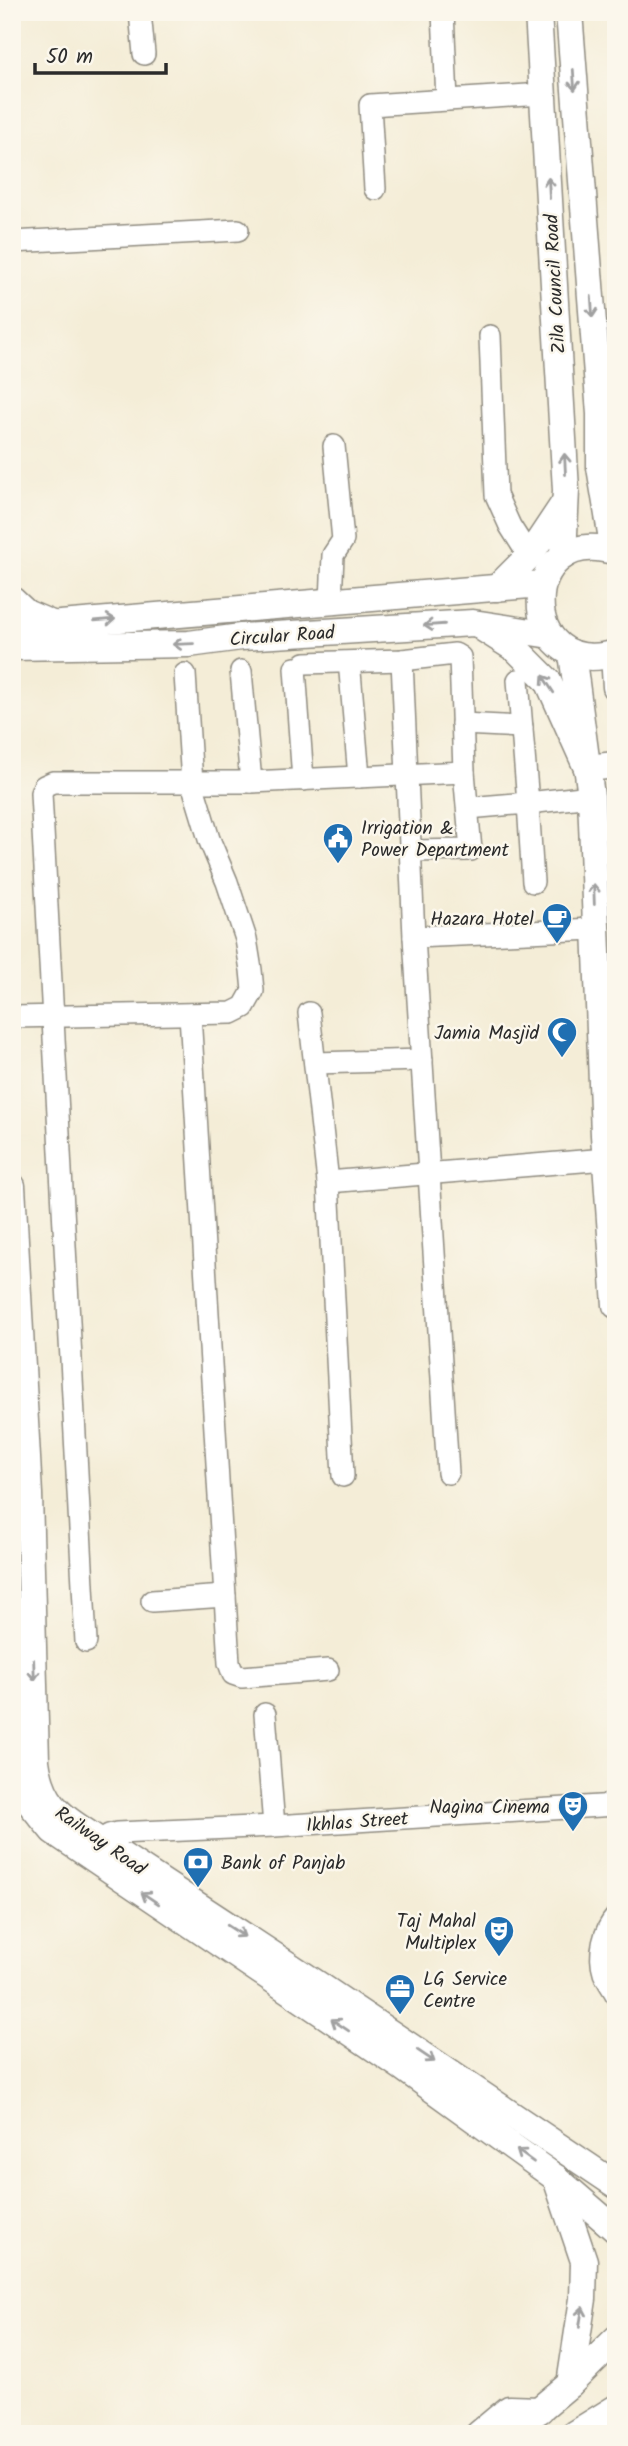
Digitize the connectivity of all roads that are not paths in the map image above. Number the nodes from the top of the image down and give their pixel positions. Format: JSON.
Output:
{"nodes":[{"id":1,"x":140,"y":12,"type":"edge"},
{"id":2,"x":443,"y":12,"type":"edge"},
{"id":3,"x":538,"y":12,"type":"edge"},
{"id":4,"x":569,"y":12,"type":"edge"},
{"id":5,"x":144,"y":54,"type":"dead end"},
{"id":6,"x":543,"y":94,"type":"junction"},
{"id":7,"x":447,"y":100,"type":"junction"},
{"id":8,"x":375,"y":189,"type":"dead end"},
{"id":9,"x":238,"y":230,"type":"dead end"},
{"id":10,"x":12,"y":243,"type":"edge"},
{"id":11,"x":490,"y":336,"type":"dead end"},
{"id":12,"x":334,"y":446,"type":"dead end"},
{"id":13,"x":608,"y":475,"type":"edge"},
{"id":14,"x":565,"y":501,"type":"junction"},
{"id":15,"x":615,"y":551,"type":"edge"},
{"id":16,"x":529,"y":556,"type":"junction"},
{"id":17,"x":563,"y":556,"type":"junction"},
{"id":18,"x":542,"y":584,"type":"junction"},
{"id":19,"x":497,"y":588,"type":"junction"},
{"id":20,"x":12,"y":600,"type":"edge"},
{"id":21,"x":331,"y":601,"type":"junction"},
{"id":22,"x":473,"y":622,"type":"junction"},
{"id":23,"x":54,"y":625,"type":"junction"},
{"id":24,"x":12,"y":628,"type":"edge"},
{"id":25,"x":550,"y":635,"type":"junction"},
{"id":26,"x":12,"y":647,"type":"edge"},
{"id":27,"x":572,"y":653,"type":"junction"},
{"id":28,"x":615,"y":653,"type":"edge"},
{"id":29,"x":402,"y":660,"type":"junction"},
{"id":30,"x":241,"y":671,"type":"dead end"},
{"id":31,"x":350,"y":672,"type":"dead end"},
{"id":32,"x":185,"y":674,"type":"dead end"},
{"id":33,"x":518,"y":680,"type":"dead end"},
{"id":34,"x":616,"y":687,"type":"edge"},
{"id":35,"x":462,"y":724,"type":"junction"},
{"id":36,"x":522,"y":727,"type":"junction"},
{"id":37,"x":616,"y":765,"type":"edge"},
{"id":38,"x":587,"y":768,"type":"junction"},
{"id":39,"x":464,"y":772,"type":"junction"},
{"id":40,"x":407,"y":775,"type":"junction"},
{"id":41,"x":359,"y":777,"type":"junction"},
{"id":42,"x":303,"y":780,"type":"junction"},
{"id":43,"x":251,"y":782,"type":"junction"},
{"id":44,"x":192,"y":783,"type":"junction"},
{"id":45,"x":591,"y":796,"type":"junction"},
{"id":46,"x":528,"y":803,"type":"junction"},
{"id":47,"x":467,"y":808,"type":"junction"},
{"id":48,"x":411,"y":851,"type":"junction"},
{"id":49,"x":533,"y":882,"type":"dead end"},
{"id":50,"x":595,"y":929,"type":"junction"},
{"id":51,"x":414,"y":937,"type":"junction"},
{"id":52,"x":309,"y":1013,"type":"dead end"},
{"id":53,"x":190,"y":1014,"type":"junction"},
{"id":54,"x":12,"y":1017,"type":"edge"},
{"id":55,"x":51,"y":1017,"type":"junction"},
{"id":56,"x":422,"y":1060,"type":"junction"},
{"id":57,"x":315,"y":1063,"type":"junction"},
{"id":58,"x":606,"y":1159,"type":"junction"},
{"id":59,"x":431,"y":1175,"type":"junction"},
{"id":60,"x":328,"y":1182,"type":"junction"},
{"id":61,"x":12,"y":1186,"type":"edge"},
{"id":62,"x":616,"y":1305,"type":"edge"},
{"id":63,"x":449,"y":1473,"type":"dead end"},
{"id":64,"x":343,"y":1476,"type":"dead end"},
{"id":65,"x":225,"y":1596,"type":"junction"},
{"id":66,"x":152,"y":1601,"type":"dead end"},
{"id":67,"x":12,"y":1629,"type":"edge"},
{"id":68,"x":86,"y":1642,"type":"dead end"},
{"id":69,"x":328,"y":1670,"type":"dead end"},
{"id":70,"x":14,"y":1687,"type":"edge"},
{"id":71,"x":265,"y":1714,"type":"dead end"},
{"id":72,"x":28,"y":1804,"type":"edge"},
{"id":73,"x":616,"y":1805,"type":"edge"},
{"id":74,"x":274,"y":1826,"type":"junction"},
{"id":75,"x":101,"y":1842,"type":"junction"},
{"id":76,"x":616,"y":1917,"type":"edge"},
{"id":77,"x":616,"y":1994,"type":"edge"},
{"id":78,"x":566,"y":2151,"type":"junction"},
{"id":79,"x":616,"y":2160,"type":"edge"},
{"id":80,"x":556,"y":2178,"type":"junction"},
{"id":81,"x":616,"y":2185,"type":"edge"},
{"id":82,"x":616,"y":2230,"type":"edge"},
{"id":83,"x":616,"y":2339,"type":"edge"},
{"id":84,"x":570,"y":2385,"type":"junction"},
{"id":85,"x":616,"y":2408,"type":"edge"},
{"id":86,"x":540,"y":2410,"type":"junction"},
{"id":87,"x":479,"y":2434,"type":"edge"},
{"id":88,"x":510,"y":2434,"type":"edge"},
{"id":89,"x":574,"y":2434,"type":"edge"}],
"edges":[{"from":1,"to":5,"type":"street"},
{"from":2,"to":7,"type":"street"},
{"from":3,"to":6,"type":"main road","name":"Zila Council Road"},
{"from":4,"to":13,"type":"main road","name":"Zila Council Road","one_way":true},
{"from":6,"to":7,"type":"street"},
{"from":14,"to":6,"type":"main road","name":"Zila Council Road","one_way":true},
{"from":7,"to":8,"type":"street"},
{"from":9,"to":10,"type":"street"},
{"from":11,"to":16,"type":"street"},
{"from":12,"to":21,"type":"street"},
{"from":13,"to":15,"type":"main road","name":"Zila Council Road"},
{"from":14,"to":16,"type":"main road"},
{"from":14,"to":17,"type":"main road","name":"Zila Council Road"},
{"from":15,"to":17,"type":"main road"},
{"from":16,"to":19,"type":"main road"},
{"from":17,"to":18,"type":"main road"},
{"from":18,"to":19,"type":"main road","name":"Circular Road"},
{"from":18,"to":25,"type":"main road"},
{"from":19,"to":21,"type":"main road","name":"Circular Road"},
{"from":20,"to":23,"type":"main road"},
{"from":23,"to":21,"type":"main road","name":"Circular Road","one_way":true},
{"from":22,"to":25,"type":"main road","name":"Circular Road"},
{"from":22,"to":26,"type":"main road","name":"Circular Road","one_way":true},
{"from":38,"to":22,"type":"main road","one_way":true},
{"from":23,"to":24,"type":"main road","name":"Circular Road"},
{"from":25,"to":27,"type":"main road"},
{"from":27,"to":28,"type":"main road"},
{"from":27,"to":38,"type":"main road"},
{"from":28,"to":34,"type":"main road"},
{"from":29,"to":35,"type":"street"},
{"from":29,"to":40,"type":"street"},
{"from":29,"to":42,"type":"street"},
{"from":30,"to":43,"type":"street"},
{"from":31,"to":41,"type":"street"},
{"from":32,"to":44,"type":"street"},
{"from":33,"to":36,"type":"street"},
{"from":35,"to":36,"type":"street"},
{"from":35,"to":39,"type":"street"},
{"from":36,"to":46,"type":"street"},
{"from":37,"to":38,"type":"main road"},
{"from":38,"to":45,"type":"main road"},
{"from":39,"to":40,"type":"street"},
{"from":39,"to":47,"type":"street"},
{"from":40,"to":41,"type":"street"},
{"from":40,"to":48,"type":"street"},
{"from":41,"to":42,"type":"street"},
{"from":42,"to":43,"type":"street"},
{"from":43,"to":44,"type":"street"},
{"from":44,"to":53,"type":"street"},
{"from":44,"to":55,"type":"street"},
{"from":45,"to":46,"type":"street"},
{"from":50,"to":45,"type":"main road","one_way":true},
{"from":46,"to":47,"type":"street"},
{"from":46,"to":49,"type":"street"},
{"from":47,"to":48,"type":"street"},
{"from":48,"to":51,"type":"street"},
{"from":50,"to":51,"type":"street"},
{"from":50,"to":58,"type":"main road"},
{"from":51,"to":56,"type":"street"},
{"from":52,"to":57,"type":"street"},
{"from":53,"to":55,"type":"street"},
{"from":53,"to":65,"type":"street"},
{"from":54,"to":55,"type":"street"},
{"from":55,"to":68,"type":"street"},
{"from":56,"to":57,"type":"street"},
{"from":56,"to":59,"type":"street"},
{"from":57,"to":60,"type":"street"},
{"from":58,"to":59,"type":"street"},
{"from":58,"to":62,"type":"main road"},
{"from":59,"to":60,"type":"street"},
{"from":59,"to":63,"type":"street"},
{"from":60,"to":64,"type":"street"},
{"from":61,"to":72,"type":"main road","name":"Railway Road","one_way":true},
{"from":65,"to":66,"type":"street"},
{"from":65,"to":69,"type":"street"},
{"from":67,"to":70,"type":"main road","name":"Railway Road"},
{"from":70,"to":72,"type":"main road","name":"Railway Road"},
{"from":71,"to":74,"type":"street"},
{"from":72,"to":75,"type":"main road","name":"Railway Road"},
{"from":80,"to":72,"type":"main road","name":"Railway Road","one_way":true},
{"from":73,"to":74,"type":"street","name":"Ikhlas Street"},
{"from":74,"to":75,"type":"street","name":"Ikhlas Street"},
{"from":75,"to":78,"type":"main road","name":"Railway Road","one_way":true},
{"from":76,"to":77,"type":"street"},
{"from":78,"to":79,"type":"main road"},
{"from":78,"to":81,"type":"main road","name":"Railway Road"},
{"from":80,"to":82,"type":"main road","name":"Railway Road"},
{"from":84,"to":80,"type":"main road","one_way":true},
{"from":83,"to":84,"type":"main road"},
{"from":84,"to":86,"type":"main road"},
{"from":85,"to":89,"type":"main road"},
{"from":86,"to":87,"type":"main road"},
{"from":86,"to":88,"type":"main road"}]}
